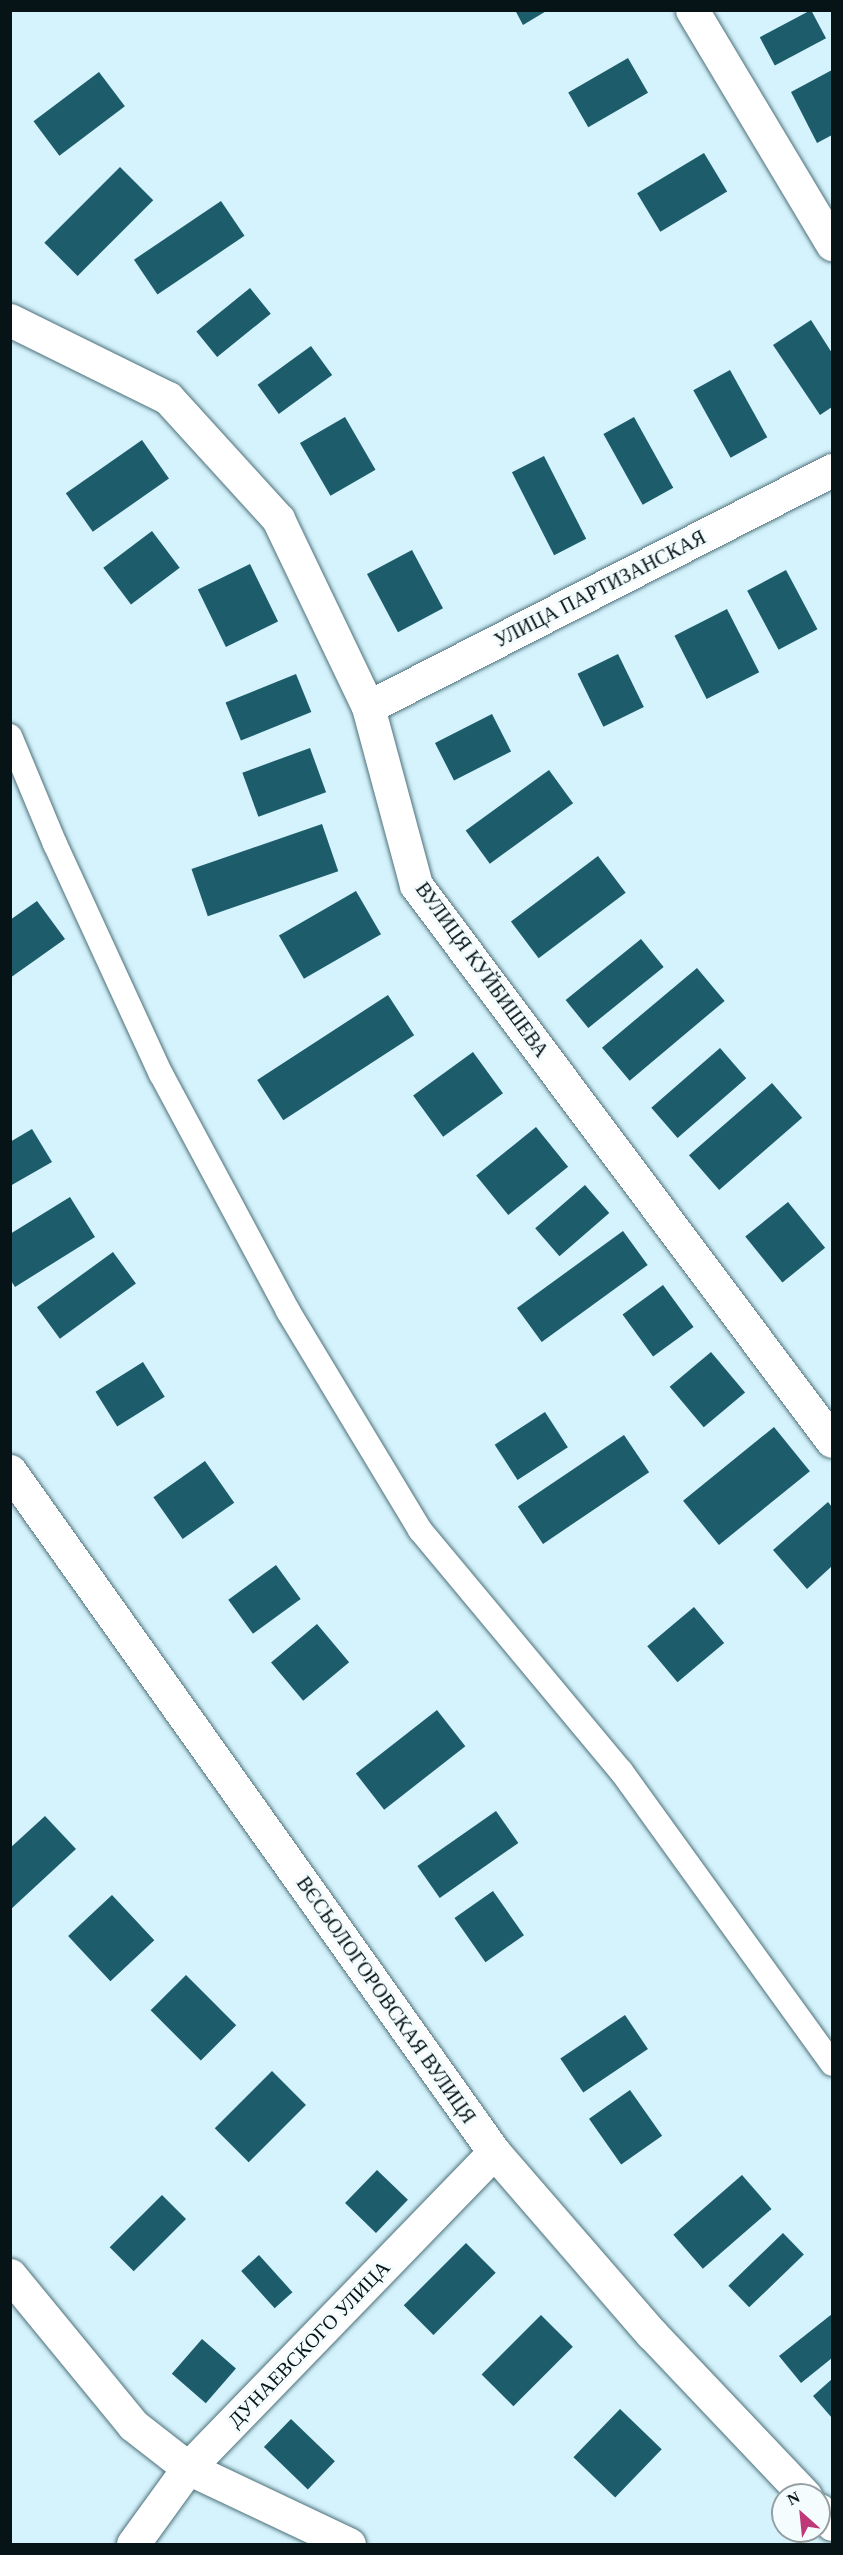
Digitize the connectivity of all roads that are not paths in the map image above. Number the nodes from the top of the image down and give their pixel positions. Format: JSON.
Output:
{"nodes":[{"id":1,"x":692,"y":10,"type":"edge"},
{"id":2,"x":832,"y":244,"type":"edge"},
{"id":3,"x":10,"y":320,"type":"edge"},
{"id":4,"x":832,"y":470,"type":"edge"},
{"id":5,"x":368,"y":707,"type":"junction"},
{"id":6,"x":10,"y":735,"type":"edge"},
{"id":7,"x":832,"y":1441,"type":"edge"},
{"id":8,"x":10,"y":1471,"type":"edge"},
{"id":9,"x":832,"y":2064,"type":"edge"},
{"id":10,"x":494,"y":2152,"type":"junction"},
{"id":11,"x":10,"y":2275,"type":"edge"},
{"id":12,"x":188,"y":2469,"type":"junction"},
{"id":13,"x":794,"y":2483,"type":"edge"},
{"id":14,"x":133,"y":2544,"type":"edge"},
{"id":15,"x":349,"y":2544,"type":"edge"}],
"edges":[{"from":1,"to":2,"type":"street"},
{"from":3,"to":5,"type":"street","name":"ВУЛИЦЯ КУЙБИШЕВА"},
{"from":4,"to":5,"type":"street","name":"УЛИЦА ПАРТИЗАНСКАЯ"},
{"from":5,"to":7,"type":"street","name":"ВУЛИЦЯ КУЙБИШЕВА"},
{"from":6,"to":9,"type":"lane"},
{"from":8,"to":10,"type":"street","name":"ВЄСЬОЛОГОРОВСКАЯ ВУЛИЦЯ"},
{"from":10,"to":12,"type":"street","name":"ДУНАЕВСКОГО УЛИЦА"},
{"from":10,"to":13,"type":"street","name":"ВЄСЬОЛОГОРОВСКАЯ ВУЛИЦЯ"},
{"from":11,"to":12,"type":"street"},
{"from":12,"to":14,"type":"street","name":"ДУНАЕВСКОГО УЛИЦА"},
{"from":12,"to":15,"type":"street"}]}
